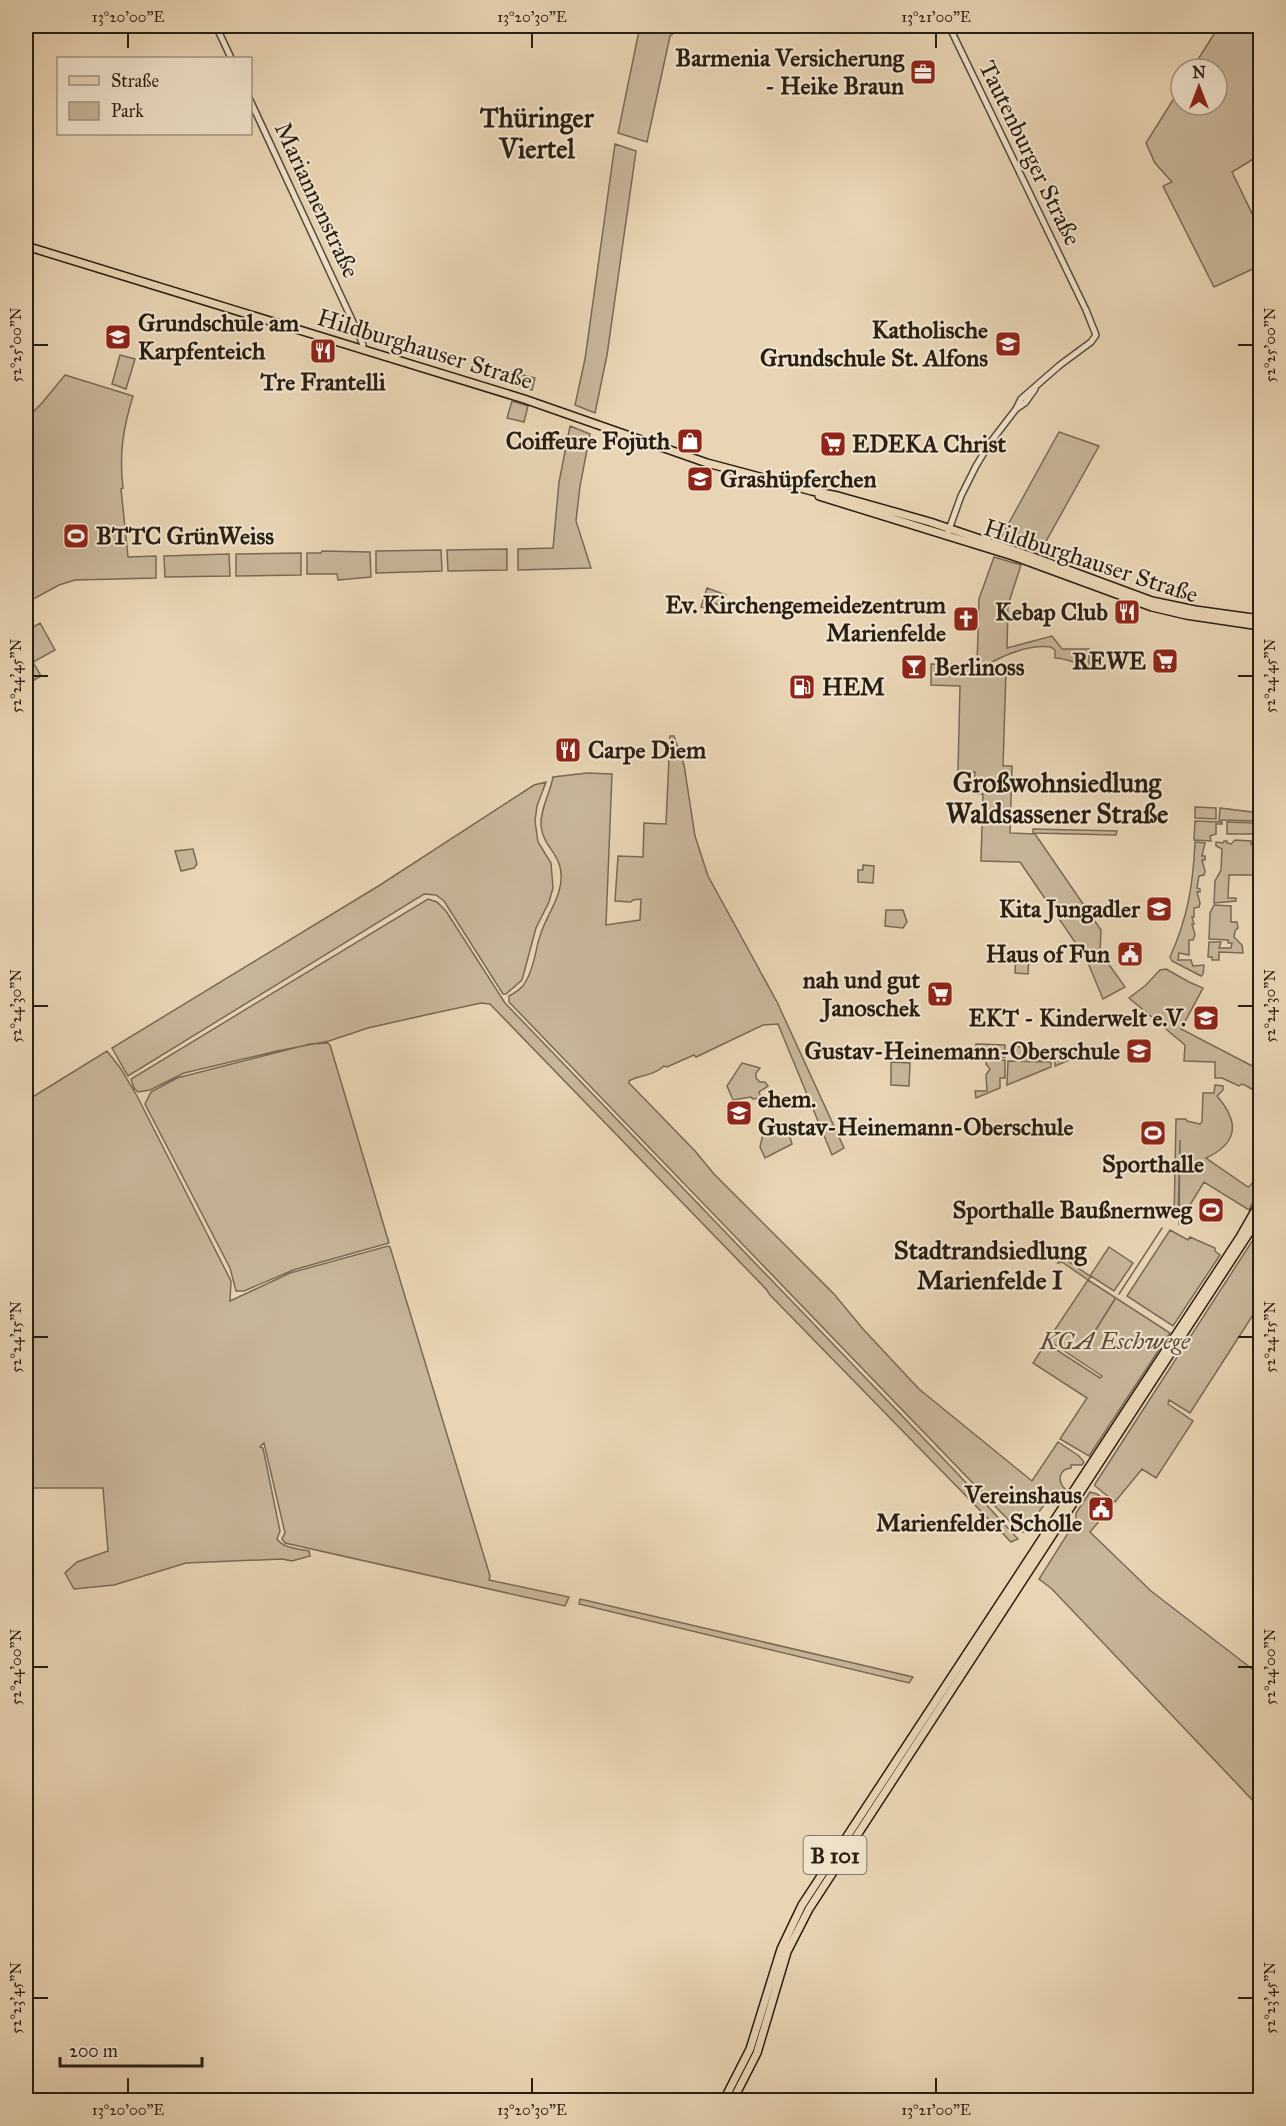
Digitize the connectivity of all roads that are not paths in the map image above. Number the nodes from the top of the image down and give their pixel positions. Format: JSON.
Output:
{"nodes":[{"id":1,"x":216,"y":26,"type":"edge"},
{"id":2,"x":949,"y":26,"type":"edge"},
{"id":3,"x":231,"y":57,"type":"edge"},
{"id":4,"x":252,"y":104,"type":"edge"},
{"id":5,"x":26,"y":246,"type":"edge"},
{"id":6,"x":362,"y":349,"type":"junction"},
{"id":7,"x":948,"y":532,"type":"junction"},
{"id":8,"x":1260,"y":619,"type":"edge"},
{"id":9,"x":1260,"y":626,"type":"edge"},
{"id":10,"x":1260,"y":1202,"type":"edge"},
{"id":11,"x":1260,"y":1216,"type":"edge"},
{"id":12,"x":1062,"y":1515,"type":"junction"},
{"id":13,"x":724,"y":2100,"type":"edge"},
{"id":14,"x":732,"y":2100,"type":"edge"}],
"edges":[{"from":1,"to":3,"type":"street"},
{"from":2,"to":7,"type":"street","name":"Tautenburger Straße"},
{"from":4,"to":6,"type":"street","name":"Mariannenstraße"},
{"from":5,"to":6,"type":"main road","name":"Hildburghauser Straße"},
{"from":6,"to":7,"type":"main road","name":"Hildburghauser Straße"},
{"from":7,"to":8,"type":"main road","name":"Hildburghauser Straße"},
{"from":7,"to":9,"type":"main road","name":"Hildburghauser Straße"},
{"from":10,"to":12,"type":"main road","number":"B 101"},
{"from":11,"to":12,"type":"main road","number":"B 101"},
{"from":12,"to":13,"type":"main road","number":"B 101"},
{"from":12,"to":14,"type":"main road","number":"B 101"}]}
